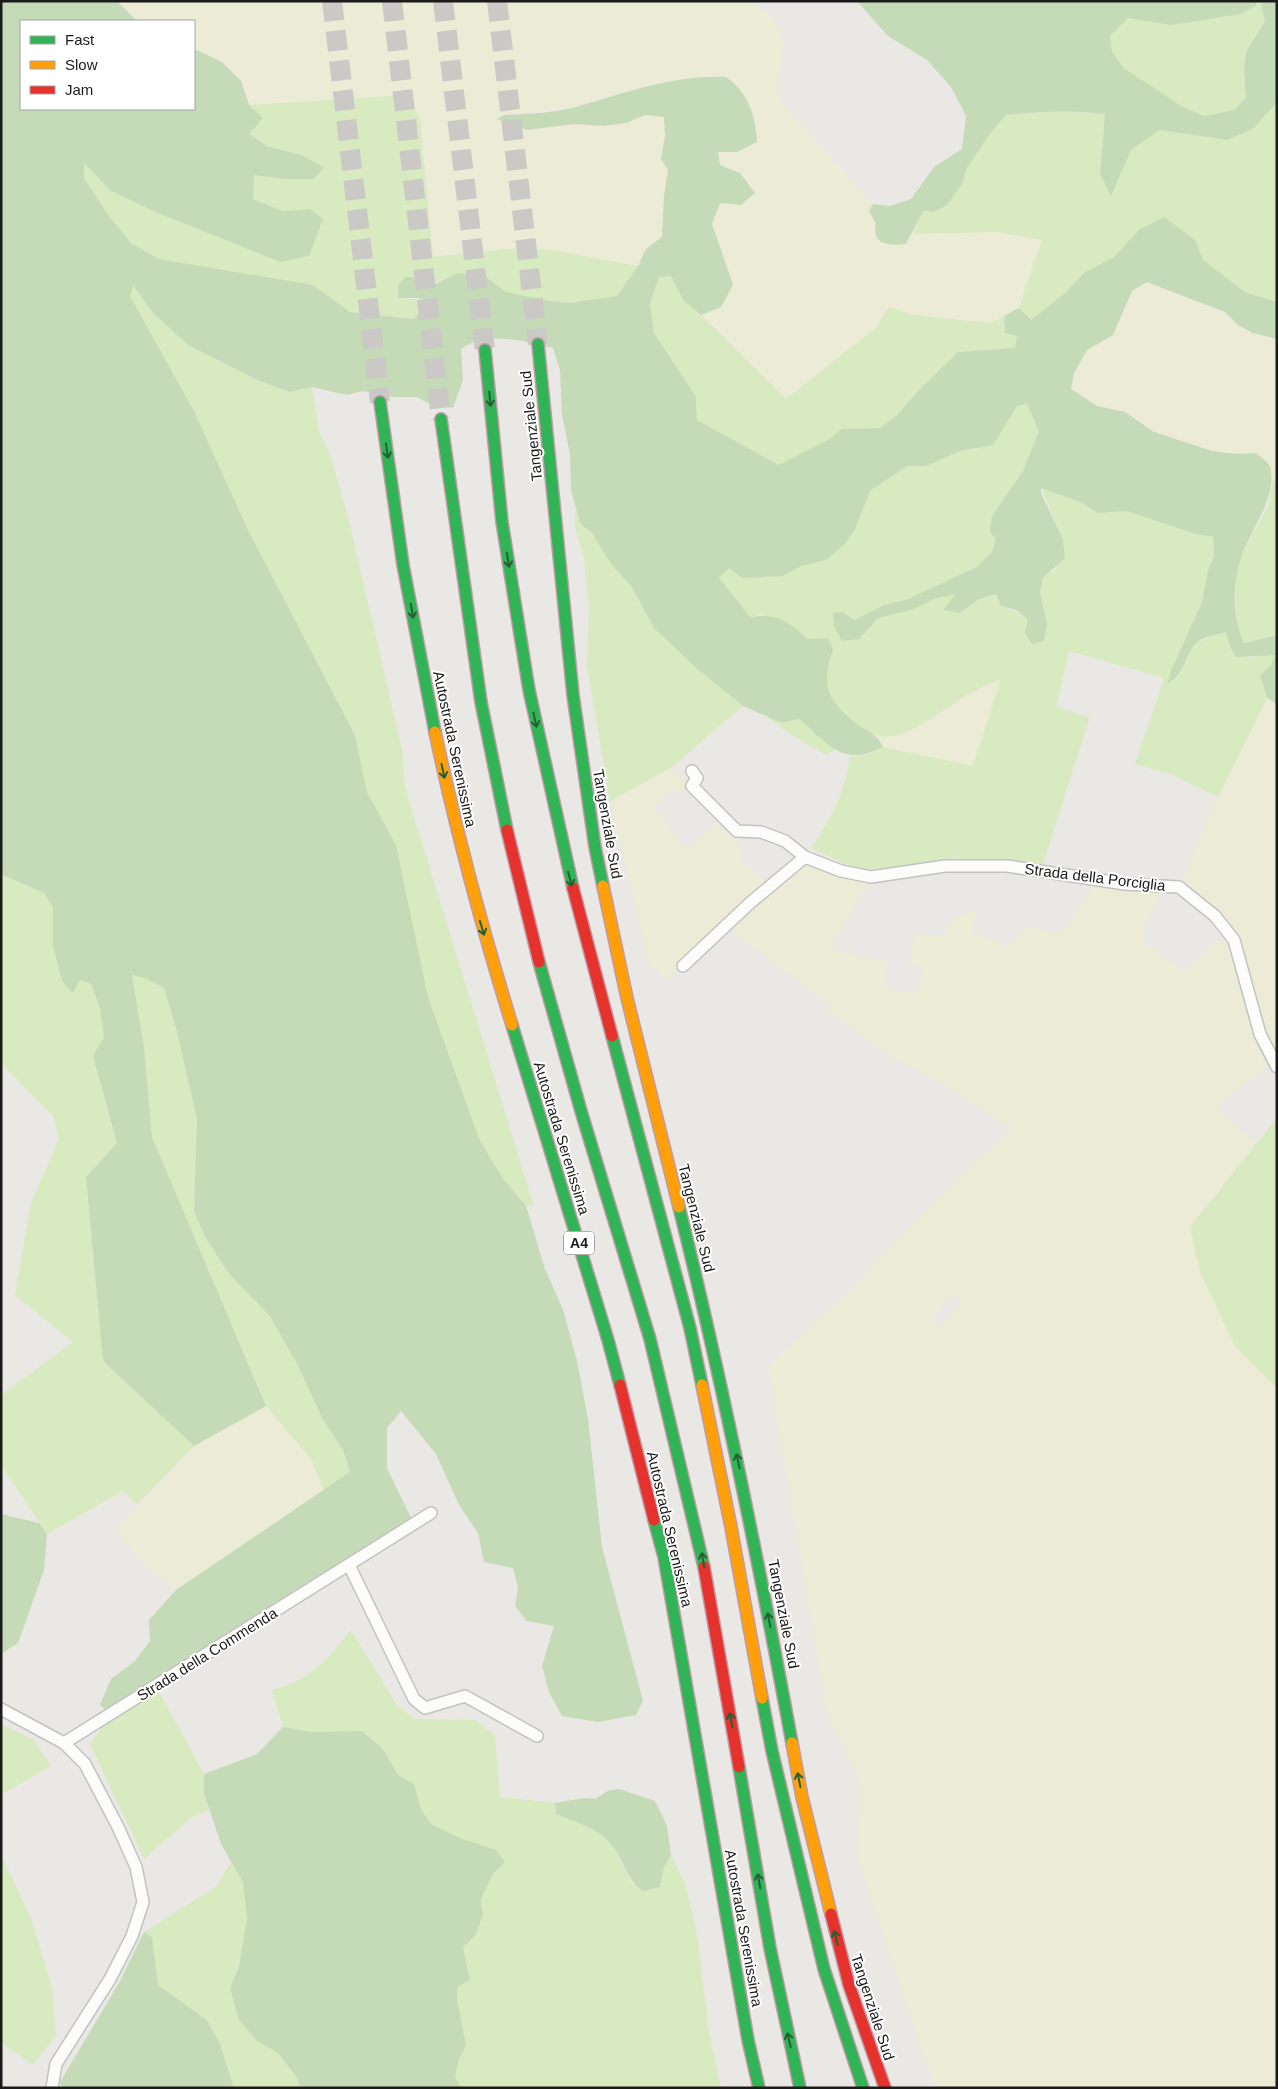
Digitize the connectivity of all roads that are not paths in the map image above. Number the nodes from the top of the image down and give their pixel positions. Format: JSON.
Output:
{"nodes":[{"id":1,"x":538,"y":344,"type":"tunnel mouth"},
{"id":2,"x":485,"y":350,"type":"tunnel mouth"},
{"id":3,"x":380,"y":402,"type":"tunnel mouth"},
{"id":4,"x":441,"y":418,"type":"tunnel mouth"},
{"id":5,"x":692,"y":771,"type":"dead end"},
{"id":6,"x":805,"y":857,"type":"junction"},
{"id":7,"x":684,"y":966,"type":"dead end"},
{"id":8,"x":1277,"y":1067,"type":"edge"},
{"id":9,"x":431,"y":1513,"type":"dead end"},
{"id":10,"x":349,"y":1565,"type":"junction"},
{"id":11,"x":1,"y":1709,"type":"edge"},
{"id":12,"x":537,"y":1736,"type":"dead end"},
{"id":13,"x":64,"y":1743,"type":"junction"},
{"id":14,"x":849,"y":1986,"type":"junction"},
{"id":15,"x":893,"y":2075,"type":"dead end"},
{"id":16,"x":52,"y":2088,"type":"edge"},
{"id":17,"x":760,"y":2088,"type":"edge"},
{"id":18,"x":800,"y":2088,"type":"edge"},
{"id":19,"x":863,"y":2088,"type":"edge"},
{"id":20,"x":885,"y":2088,"type":"edge"}],
"edges":[{"from":14,"to":1,"type":"highway","name":"Tangenziale Sud","one_way":true},
{"from":2,"to":19,"type":"highway","one_way":true},
{"from":3,"to":17,"type":"highway","name":"Autostrada Serenissima","number":"A4","one_way":true},
{"from":18,"to":4,"type":"highway","name":"Autostrada Serenissima","number":"A4","one_way":true},
{"from":5,"to":6,"type":"street","name":"Strada della Porciglia"},
{"from":6,"to":7,"type":"street"},
{"from":6,"to":8,"type":"street","name":"Strada della Porciglia"},
{"from":9,"to":10,"type":"street","name":"Strada della Commenda"},
{"from":10,"to":12,"type":"street"},
{"from":10,"to":13,"type":"street","name":"Strada della Commenda"},
{"from":11,"to":13,"type":"street"},
{"from":13,"to":16,"type":"street"},
{"from":14,"to":15,"type":"highway"},
{"from":14,"to":20,"type":"highway","name":"Tangenziale Sud"}]}
